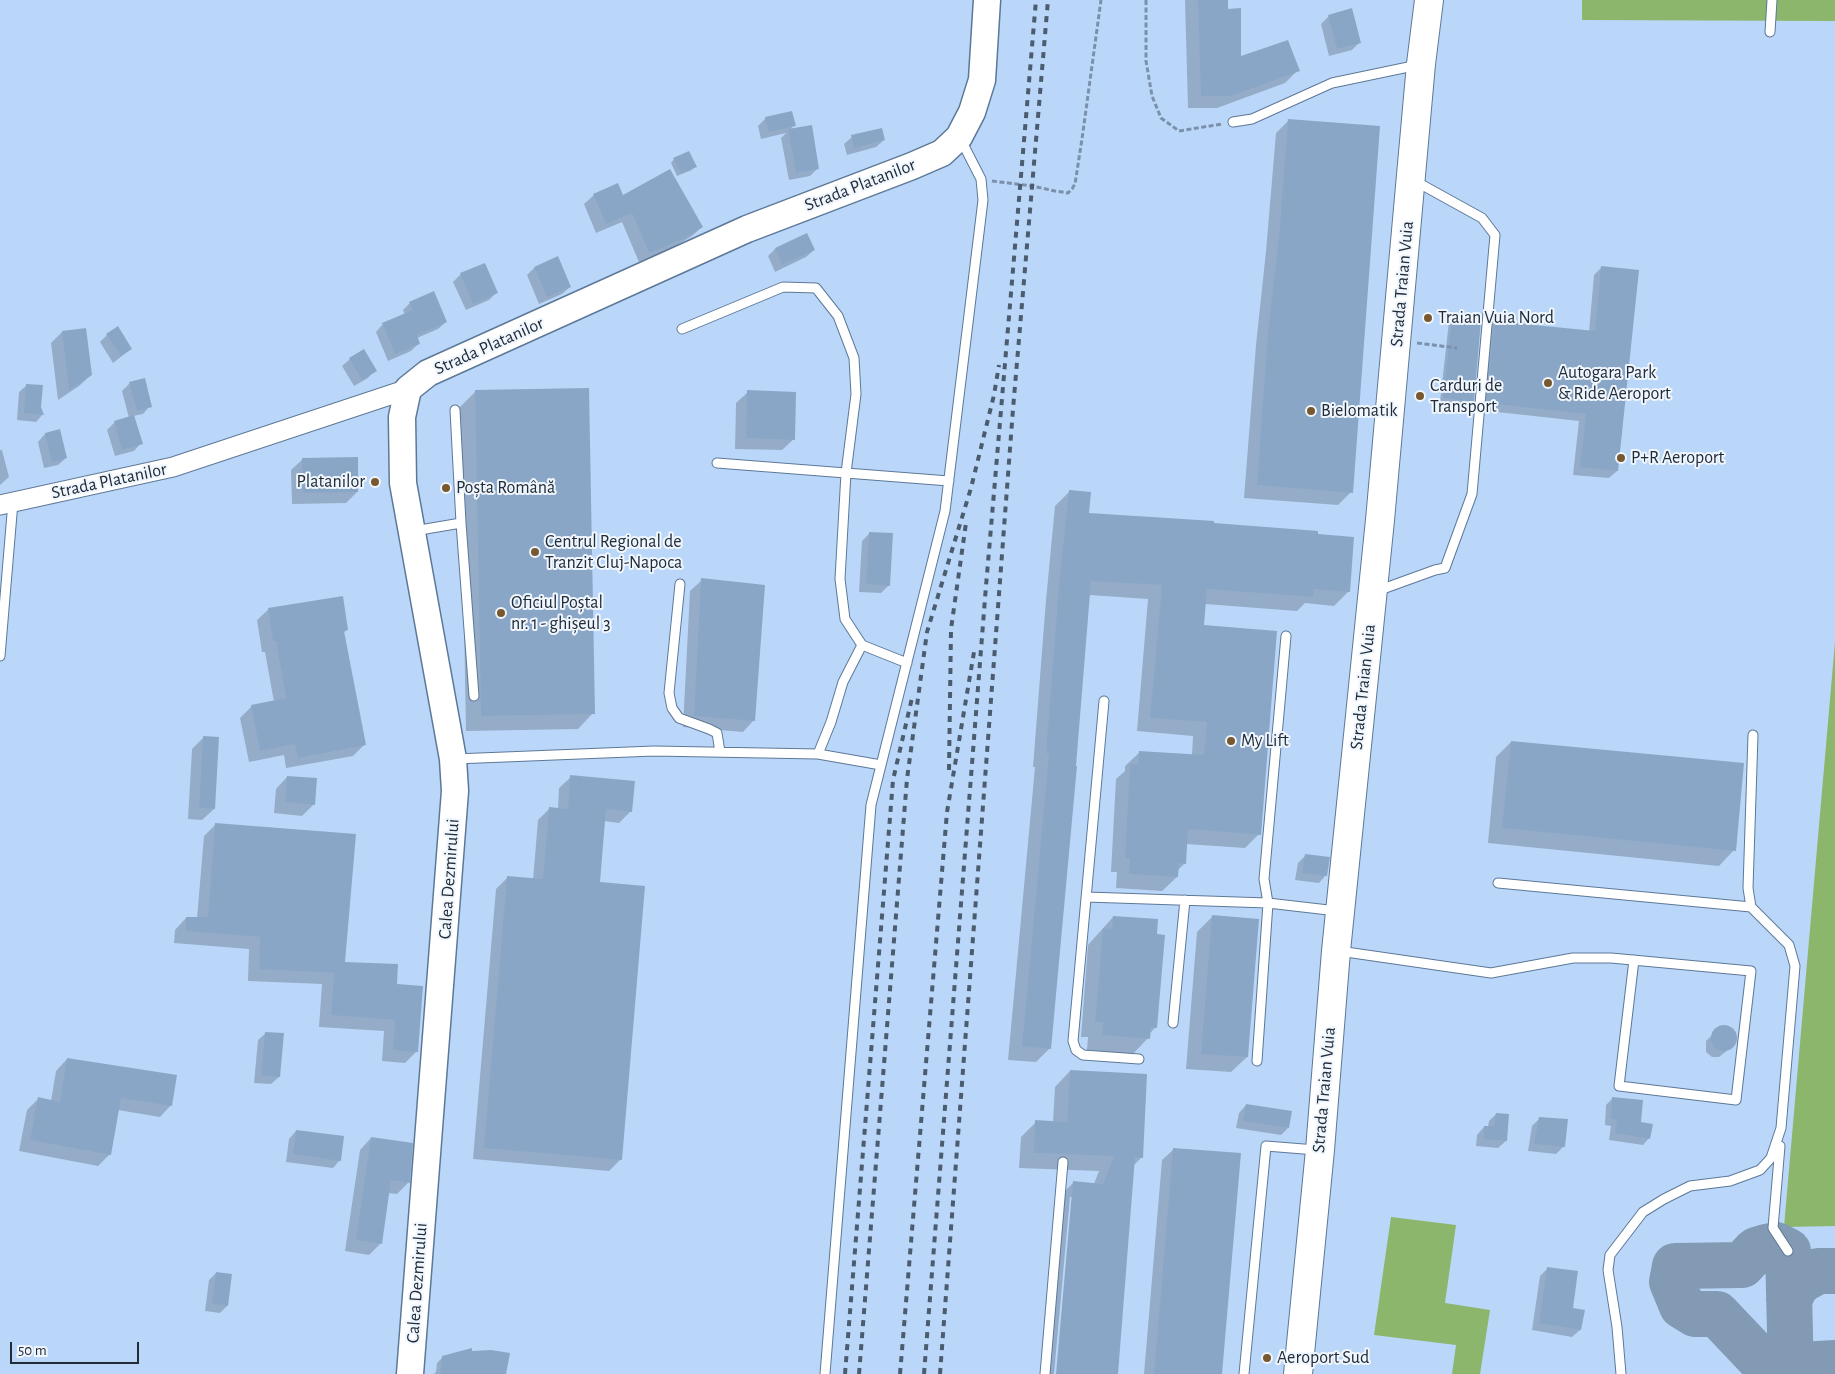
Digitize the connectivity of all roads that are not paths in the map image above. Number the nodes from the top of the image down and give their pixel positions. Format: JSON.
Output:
{"nodes":[{"id":1,"x":987,"y":0,"type":"edge"},
{"id":2,"x":1429,"y":0,"type":"edge"},
{"id":3,"x":1772,"y":0,"type":"edge"},
{"id":4,"x":1770,"y":32,"type":"dead end"},
{"id":5,"x":1421,"y":64,"type":"junction"},
{"id":6,"x":1233,"y":122,"type":"road end"},
{"id":7,"x":959,"y":137,"type":"junction"},
{"id":8,"x":1411,"y":179,"type":"junction"},
{"id":9,"x":682,"y":329,"type":"dead end"},
{"id":10,"x":408,"y":389,"type":"junction"},
{"id":11,"x":455,"y":410,"type":"dead end"},
{"id":12,"x":717,"y":463,"type":"dead end"},
{"id":13,"x":846,"y":473,"type":"junction"},
{"id":14,"x":949,"y":481,"type":"junction"},
{"id":15,"x":6,"y":503,"type":"edge"},
{"id":16,"x":460,"y":523,"type":"junction"},
{"id":17,"x":411,"y":531,"type":"junction"},
{"id":18,"x":680,"y":584,"type":"dead end"},
{"id":19,"x":1372,"y":593,"type":"junction"},
{"id":20,"x":1286,"y":636,"type":"dead end"},
{"id":21,"x":862,"y":645,"type":"junction"},
{"id":22,"x":0,"y":656,"type":"edge"},
{"id":23,"x":907,"y":664,"type":"junction"},
{"id":24,"x":474,"y":696,"type":"dead end"},
{"id":25,"x":1104,"y":701,"type":"dead end"},
{"id":26,"x":1753,"y":735,"type":"dead end"},
{"id":27,"x":720,"y":752,"type":"junction"},
{"id":28,"x":818,"y":754,"type":"junction"},
{"id":29,"x":453,"y":759,"type":"junction"},
{"id":30,"x":881,"y":765,"type":"junction"},
{"id":31,"x":1498,"y":883,"type":"dead end"},
{"id":32,"x":1086,"y":897,"type":"junction"},
{"id":33,"x":1184,"y":900,"type":"junction"},
{"id":34,"x":1268,"y":903,"type":"junction"},
{"id":35,"x":1751,"y":907,"type":"junction"},
{"id":36,"x":1340,"y":911,"type":"junction"},
{"id":37,"x":1336,"y":951,"type":"junction"},
{"id":38,"x":1634,"y":960,"type":"junction"},
{"id":39,"x":1173,"y":1023,"type":"dead end"},
{"id":40,"x":1139,"y":1059,"type":"dead end"},
{"id":41,"x":1257,"y":1061,"type":"dead end"},
{"id":42,"x":1781,"y":1128,"type":"junction"},
{"id":43,"x":1320,"y":1150,"type":"junction"},
{"id":44,"x":1063,"y":1162,"type":"dead end"},
{"id":45,"x":1788,"y":1251,"type":"dead end"},
{"id":46,"x":410,"y":1374,"type":"edge"},
{"id":47,"x":825,"y":1374,"type":"edge"},
{"id":48,"x":1044,"y":1374,"type":"edge"},
{"id":49,"x":1244,"y":1374,"type":"edge"},
{"id":50,"x":1298,"y":1374,"type":"edge"},
{"id":51,"x":1620,"y":1374,"type":"edge"}],
"edges":[{"from":1,"to":7,"type":"main road"},
{"from":2,"to":5,"type":"main road","name":"Strada Traian Vuia"},
{"from":3,"to":4,"type":"lane"},
{"from":5,"to":6,"type":"lane"},
{"from":5,"to":8,"type":"main road","name":"Strada Traian Vuia"},
{"from":7,"to":10,"type":"main road","name":"Strada Platanilor"},
{"from":7,"to":14,"type":"lane"},
{"from":8,"to":19,"type":"main road","name":"Strada Traian Vuia"},
{"from":8,"to":19,"type":"lane"},
{"from":9,"to":13,"type":"lane"},
{"from":10,"to":15,"type":"street","name":"Strada Platanilor"},
{"from":10,"to":17,"type":"main road","name":"Calea Dezmirului"},
{"from":11,"to":16,"type":"lane"},
{"from":12,"to":13,"type":"lane"},
{"from":13,"to":14,"type":"lane"},
{"from":13,"to":21,"type":"lane"},
{"from":14,"to":23,"type":"lane"},
{"from":15,"to":22,"type":"lane"},
{"from":16,"to":17,"type":"lane"},
{"from":16,"to":24,"type":"lane"},
{"from":17,"to":29,"type":"main road","name":"Calea Dezmirului"},
{"from":18,"to":27,"type":"lane"},
{"from":19,"to":36,"type":"main road","name":"Strada Traian Vuia"},
{"from":20,"to":34,"type":"lane"},
{"from":21,"to":23,"type":"lane"},
{"from":21,"to":28,"type":"lane"},
{"from":23,"to":30,"type":"lane"},
{"from":25,"to":32,"type":"lane"},
{"from":26,"to":35,"type":"lane"},
{"from":27,"to":28,"type":"lane"},
{"from":27,"to":29,"type":"lane"},
{"from":28,"to":30,"type":"lane"},
{"from":29,"to":46,"type":"main road","name":"Calea Dezmirului"},
{"from":30,"to":47,"type":"lane"},
{"from":31,"to":35,"type":"lane"},
{"from":32,"to":33,"type":"lane"},
{"from":32,"to":40,"type":"lane"},
{"from":33,"to":34,"type":"lane"},
{"from":33,"to":39,"type":"lane"},
{"from":34,"to":36,"type":"lane"},
{"from":34,"to":41,"type":"lane"},
{"from":35,"to":42,"type":"lane"},
{"from":36,"to":37,"type":"main road","name":"Strada Traian Vuia"},
{"from":37,"to":38,"type":"lane"},
{"from":37,"to":43,"type":"main road","name":"Strada Traian Vuia"},
{"from":38,"to":38,"type":"lane"},
{"from":42,"to":45,"type":"lane"},
{"from":42,"to":51,"type":"lane"},
{"from":43,"to":49,"type":"lane"},
{"from":43,"to":50,"type":"main road","name":"Strada Traian Vuia"},
{"from":44,"to":48,"type":"lane"}]}
